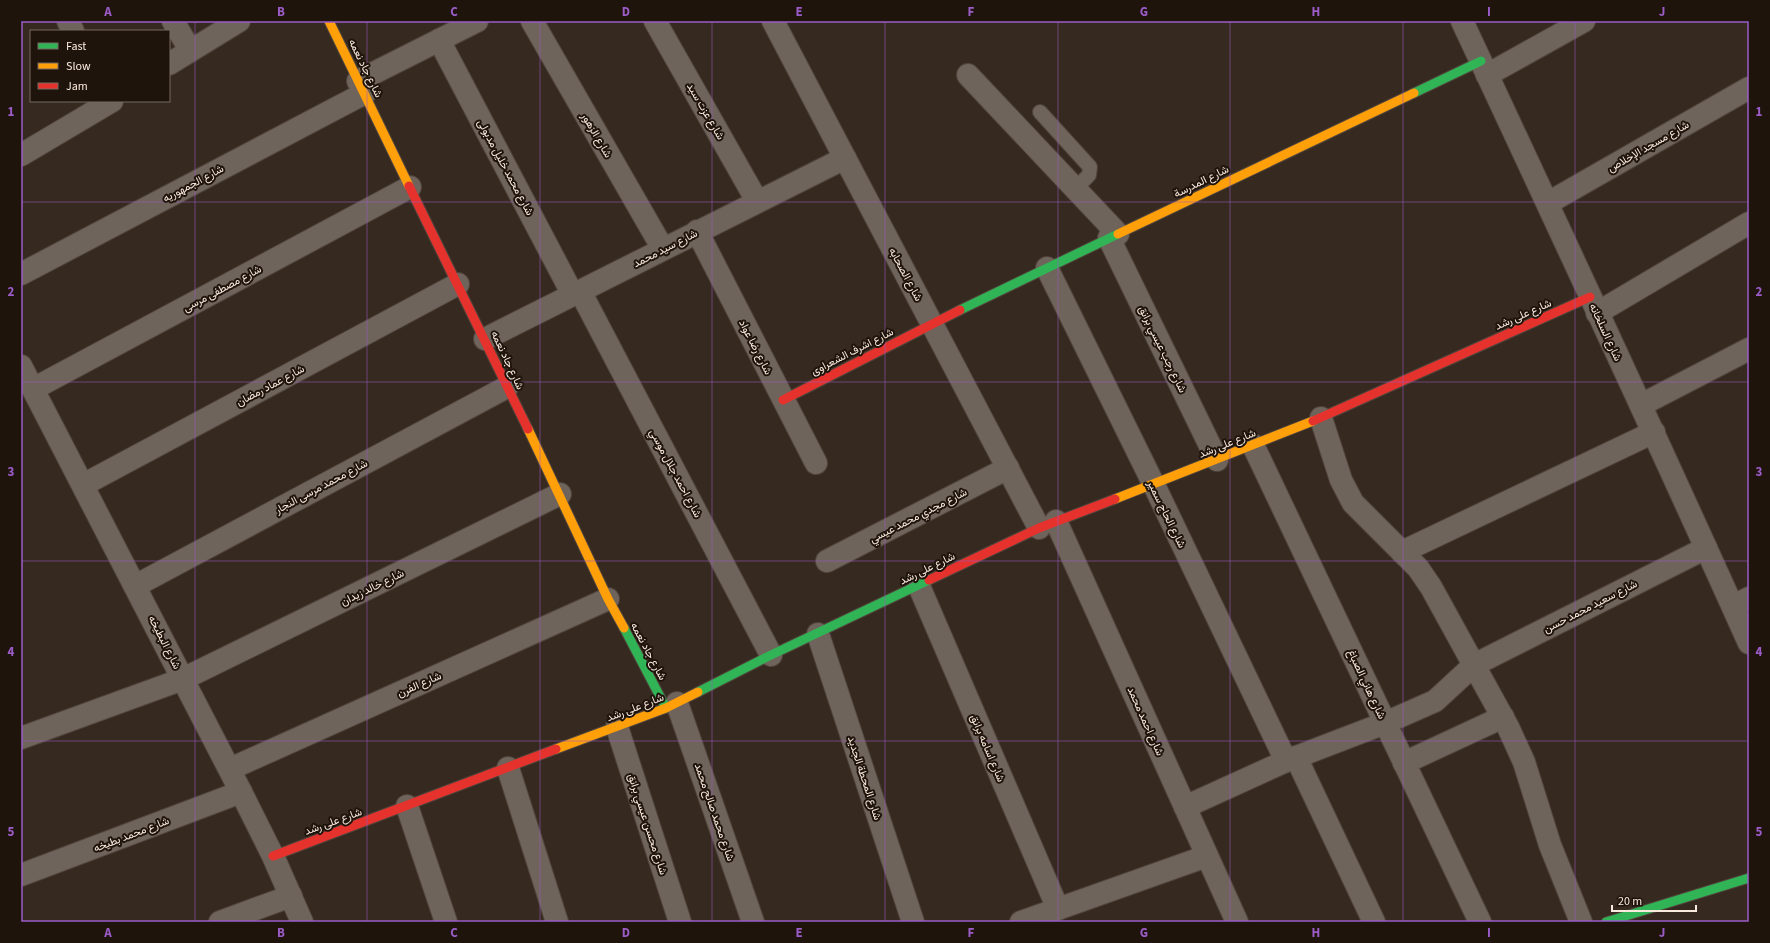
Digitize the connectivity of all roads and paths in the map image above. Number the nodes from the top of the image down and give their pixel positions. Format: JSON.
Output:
{"nodes":[{"id":1,"x":68,"y":21,"type":"edge"},
{"id":2,"x":173,"y":21,"type":"edge"},
{"id":3,"x":239,"y":21,"type":"edge"},
{"id":4,"x":329,"y":21,"type":"edge"},
{"id":5,"x":477,"y":21,"type":"edge"},
{"id":6,"x":532,"y":21,"type":"edge"},
{"id":7,"x":655,"y":21,"type":"edge"},
{"id":8,"x":773,"y":21,"type":"edge"},
{"id":9,"x":1462,"y":21,"type":"edge"},
{"id":10,"x":1584,"y":21,"type":"edge"},
{"id":11,"x":73,"y":30,"type":"edge"},
{"id":12,"x":439,"y":40,"type":"junction"},
{"id":13,"x":190,"y":50,"type":"junction"},
{"id":14,"x":170,"y":63,"type":"edge"},
{"id":15,"x":1484,"y":68,"type":"junction"},
{"id":16,"x":968,"y":75,"type":"dead end"},
{"id":17,"x":361,"y":87,"type":"junction"},
{"id":18,"x":1749,"y":88,"type":"edge"},
{"id":19,"x":110,"y":102,"type":"edge"},
{"id":20,"x":1040,"y":112,"type":"dead end"},
{"id":21,"x":21,"y":155,"type":"edge"},
{"id":22,"x":845,"y":158,"type":"junction"},
{"id":23,"x":410,"y":187,"type":"junction"},
{"id":24,"x":1075,"y":189,"type":"junction"},
{"id":25,"x":757,"y":201,"type":"junction"},
{"id":26,"x":1548,"y":203,"type":"junction"},
{"id":27,"x":1749,"y":223,"type":"edge"},
{"id":28,"x":697,"y":231,"type":"junction"},
{"id":29,"x":1114,"y":236,"type":"junction"},
{"id":30,"x":663,"y":249,"type":"junction"},
{"id":31,"x":1047,"y":268,"type":"junction"},
{"id":32,"x":21,"y":274,"type":"edge"},
{"id":33,"x":458,"y":284,"type":"junction"},
{"id":34,"x":577,"y":293,"type":"junction"},
{"id":35,"x":1593,"y":305,"type":"junction"},
{"id":36,"x":932,"y":323,"type":"junction"},
{"id":37,"x":485,"y":339,"type":"junction"},
{"id":38,"x":1749,"y":349,"type":"edge"},
{"id":39,"x":21,"y":366,"type":"edge"},
{"id":40,"x":507,"y":387,"type":"junction"},
{"id":41,"x":33,"y":389,"type":"junction"},
{"id":42,"x":783,"y":400,"type":"junction"},
{"id":43,"x":1641,"y":405,"type":"junction"},
{"id":44,"x":1321,"y":418,"type":"junction"},
{"id":45,"x":1654,"y":432,"type":"junction"},
{"id":46,"x":1253,"y":445,"type":"junction"},
{"id":47,"x":1217,"y":460,"type":"junction"},
{"id":48,"x":816,"y":463,"type":"dead end"},
{"id":49,"x":1008,"y":468,"type":"junction"},
{"id":50,"x":82,"y":485,"type":"junction"},
{"id":51,"x":1154,"y":485,"type":"junction"},
{"id":52,"x":560,"y":494,"type":"junction"},
{"id":53,"x":1048,"y":524,"type":"junction"},
{"id":54,"x":1706,"y":548,"type":"junction"},
{"id":55,"x":1402,"y":552,"type":"junction"},
{"id":56,"x":827,"y":561,"type":"dead end"},
{"id":57,"x":135,"y":586,"type":"junction"},
{"id":58,"x":919,"y":586,"type":"junction"},
{"id":59,"x":608,"y":599,"type":"junction"},
{"id":60,"x":1741,"y":602,"type":"edge"},
{"id":61,"x":818,"y":634,"type":"junction"},
{"id":62,"x":1749,"y":643,"type":"edge"},
{"id":63,"x":772,"y":655,"type":"junction"},
{"id":64,"x":1474,"y":665,"type":"junction"},
{"id":65,"x":184,"y":679,"type":"junction"},
{"id":66,"x":672,"y":705,"type":"junction"},
{"id":67,"x":1503,"y":717,"type":"junction"},
{"id":68,"x":1385,"y":722,"type":"junction"},
{"id":69,"x":617,"y":727,"type":"junction"},
{"id":70,"x":21,"y":738,"type":"edge"},
{"id":71,"x":1291,"y":759,"type":"junction"},
{"id":72,"x":1404,"y":763,"type":"junction"},
{"id":73,"x":508,"y":768,"type":"junction"},
{"id":74,"x":230,"y":769,"type":"junction"},
{"id":75,"x":241,"y":792,"type":"junction"},
{"id":76,"x":407,"y":806,"type":"junction"},
{"id":77,"x":1185,"y":807,"type":"junction"},
{"id":78,"x":273,"y":856,"type":"junction"},
{"id":79,"x":1207,"y":856,"type":"junction"},
{"id":80,"x":21,"y":875,"type":"edge"},
{"id":81,"x":1749,"y":878,"type":"edge"},
{"id":82,"x":291,"y":896,"type":"junction"},
{"id":83,"x":1058,"y":909,"type":"junction"},
{"id":84,"x":220,"y":922,"type":"edge"},
{"id":85,"x":302,"y":922,"type":"edge"},
{"id":86,"x":446,"y":922,"type":"edge"},
{"id":87,"x":557,"y":922,"type":"edge"},
{"id":88,"x":680,"y":922,"type":"edge"},
{"id":89,"x":752,"y":922,"type":"edge"},
{"id":90,"x":913,"y":922,"type":"edge"},
{"id":91,"x":1021,"y":922,"type":"edge"},
{"id":92,"x":1237,"y":922,"type":"edge"},
{"id":93,"x":1374,"y":922,"type":"edge"},
{"id":94,"x":1480,"y":922,"type":"edge"},
{"id":95,"x":1582,"y":922,"type":"edge"},
{"id":96,"x":1606,"y":922,"type":"edge"}],
"edges":[{"from":1,"to":11,"type":"street"},
{"from":2,"to":13,"type":"street"},
{"from":3,"to":13,"type":"street"},
{"from":4,"to":17,"type":"street","name":"شارع جاد نعمه"},
{"from":5,"to":12,"type":"street","name":"شارع الجمهوريه"},
{"from":6,"to":30,"type":"street","name":"شارع الزهور"},
{"from":7,"to":25,"type":"street","name":"شارع عزت سيد"},
{"from":8,"to":22,"type":"street","name":"شارع الصحابه"},
{"from":9,"to":15,"type":"street","name":"شارع السلخانه"},
{"from":10,"to":15,"type":"street"},
{"from":12,"to":17,"type":"street","name":"شارع الجمهوريه"},
{"from":12,"to":34,"type":"street","name":"شارع محمد خليل مدبولى"},
{"from":13,"to":14,"type":"street"},
{"from":15,"to":26,"type":"street","name":"شارع السلخانه"},
{"from":15,"to":29,"type":"street","name":"شارع المدرسة"},
{"from":16,"to":24,"type":"street","name":"شارع رجب عيسي برانق"},
{"from":17,"to":23,"type":"street","name":"شارع جاد نعمه"},
{"from":17,"to":32,"type":"street","name":"شارع الجمهوريه"},
{"from":18,"to":26,"type":"street","name":"شارع مسجد الإخلاص"},
{"from":19,"to":21,"type":"street"},
{"from":20,"to":24,"type":"lane"},
{"from":22,"to":25,"type":"street","name":"شارع سيد محمد"},
{"from":22,"to":36,"type":"street","name":"شارع الصحابه"},
{"from":23,"to":33,"type":"street","name":"شارع جاد نعمه"},
{"from":23,"to":41,"type":"street","name":"شارع مصطفى مرسى"},
{"from":24,"to":29,"type":"street","name":"شارع رجب عيسي برانق"},
{"from":25,"to":28,"type":"street","name":"شارع سيد محمد"},
{"from":26,"to":35,"type":"street","name":"شارع السلخانه"},
{"from":27,"to":35,"type":"street"},
{"from":28,"to":30,"type":"street","name":"شارع سيد محمد"},
{"from":28,"to":42,"type":"street","name":"شارع رضا عواد"},
{"from":29,"to":31,"type":"street","name":"شارع المدرسة"},
{"from":29,"to":47,"type":"street","name":"شارع رجب عيسي برانق"},
{"from":30,"to":34,"type":"street","name":"شارع سيد محمد"},
{"from":31,"to":36,"type":"street","name":"شارع المدرسة"},
{"from":31,"to":51,"type":"street","name":"شارع الحاج سمير"},
{"from":33,"to":37,"type":"street","name":"شارع جاد نعمه"},
{"from":33,"to":50,"type":"street","name":"شارع عماد رمضان"},
{"from":34,"to":37,"type":"street","name":"شارع سيد محمد"},
{"from":34,"to":63,"type":"street","name":"شارع احمد جلال موسي"},
{"from":35,"to":43,"type":"street","name":"شارع السلخانه"},
{"from":35,"to":44,"type":"street","name":"شارع على رشد"},
{"from":36,"to":42,"type":"street","name":"شارع اشرف الشعراوى"},
{"from":36,"to":49,"type":"street","name":"شارع الصحابه"},
{"from":37,"to":40,"type":"street","name":"شارع جاد نعمه"},
{"from":38,"to":43,"type":"street"},
{"from":39,"to":41,"type":"street","name":"شارع البطيخه"},
{"from":40,"to":52,"type":"street","name":"شارع جاد نعمه"},
{"from":40,"to":57,"type":"street","name":"شارع محمد مرسى النجار"},
{"from":41,"to":50,"type":"street","name":"شارع البطيخه"},
{"from":42,"to":48,"type":"street","name":"شارع رضا عواد"},
{"from":43,"to":45,"type":"street","name":"شارع السلخانه"},
{"from":44,"to":46,"type":"street","name":"شارع على رشد"},
{"from":44,"to":55,"type":"street"},
{"from":45,"to":54,"type":"street","name":"شارع السلخانه"},
{"from":45,"to":55,"type":"street"},
{"from":46,"to":47,"type":"street","name":"شارع على رشد"},
{"from":46,"to":68,"type":"street","name":"شارع هاني الصباغ"},
{"from":47,"to":51,"type":"street","name":"شارع على رشد"},
{"from":49,"to":53,"type":"street","name":"شارع الصحابه"},
{"from":49,"to":56,"type":"street","name":"شارع مجدي محمد عيسي"},
{"from":50,"to":57,"type":"street","name":"شارع البطيخه"},
{"from":51,"to":53,"type":"street","name":"شارع على رشد"},
{"from":51,"to":71,"type":"street","name":"شارع الحاج سمير"},
{"from":52,"to":59,"type":"street","name":"شارع جاد نعمه"},
{"from":52,"to":65,"type":"street","name":"شارع خالد زيدان"},
{"from":53,"to":58,"type":"street","name":"شارع على رشد"},
{"from":53,"to":77,"type":"street","name":"شارع احمد محمد"},
{"from":54,"to":60,"type":"street","name":"شارع السلخانه"},
{"from":54,"to":64,"type":"street","name":"شارع سعيد محمد حسن"},
{"from":55,"to":64,"type":"street"},
{"from":57,"to":65,"type":"street","name":"شارع البطيخه"},
{"from":58,"to":61,"type":"street","name":"شارع على رشد"},
{"from":58,"to":83,"type":"street","name":"شارع اسامه برانق"},
{"from":59,"to":66,"type":"street","name":"شارع جاد نعمه"},
{"from":59,"to":74,"type":"street","name":"شارع الفرن"},
{"from":60,"to":62,"type":"street","name":"شارع السلخانه"},
{"from":61,"to":63,"type":"street","name":"شارع على رشد"},
{"from":61,"to":90,"type":"street","name":"شارع المحطة الجديد"},
{"from":63,"to":66,"type":"street","name":"شارع على رشد"},
{"from":64,"to":67,"type":"street"},
{"from":64,"to":68,"type":"street","name":"شارع سعيد محمد حسن"},
{"from":65,"to":70,"type":"street","name":"شارع خالد زيدان"},
{"from":65,"to":74,"type":"street","name":"شارع البطيخه"},
{"from":66,"to":69,"type":"street","name":"شارع على رشد"},
{"from":66,"to":89,"type":"street","name":"شارع محمد صالح محمد"},
{"from":67,"to":72,"type":"street"},
{"from":67,"to":95,"type":"street"},
{"from":68,"to":71,"type":"street","name":"شارع سعيد محمد حسن"},
{"from":68,"to":72,"type":"street","name":"شارع هاني الصباغ"},
{"from":69,"to":73,"type":"street","name":"شارع على رشد"},
{"from":69,"to":88,"type":"street","name":"شارع محسن عيسي برانق"},
{"from":71,"to":77,"type":"street","name":"شارع سعيد محمد حسن"},
{"from":71,"to":93,"type":"street","name":"شارع الحاج سمير"},
{"from":72,"to":94,"type":"street","name":"شارع هاني الصباغ"},
{"from":73,"to":76,"type":"street","name":"شارع على رشد"},
{"from":73,"to":87,"type":"street"},
{"from":74,"to":75,"type":"street","name":"شارع البطيخه"},
{"from":75,"to":78,"type":"street","name":"شارع البطيخه"},
{"from":75,"to":80,"type":"street","name":"شارع محمد بطيخه"},
{"from":76,"to":78,"type":"street","name":"شارع على رشد"},
{"from":76,"to":86,"type":"street"},
{"from":77,"to":79,"type":"street","name":"شارع احمد محمد"},
{"from":78,"to":82,"type":"street","name":"شارع البطيخه"},
{"from":79,"to":83,"type":"street"},
{"from":79,"to":92,"type":"street","name":"شارع احمد محمد"},
{"from":81,"to":96,"type":"street"},
{"from":82,"to":84,"type":"street"},
{"from":82,"to":85,"type":"street","name":"شارع البطيخه"},
{"from":83,"to":91,"type":"street"}]}
